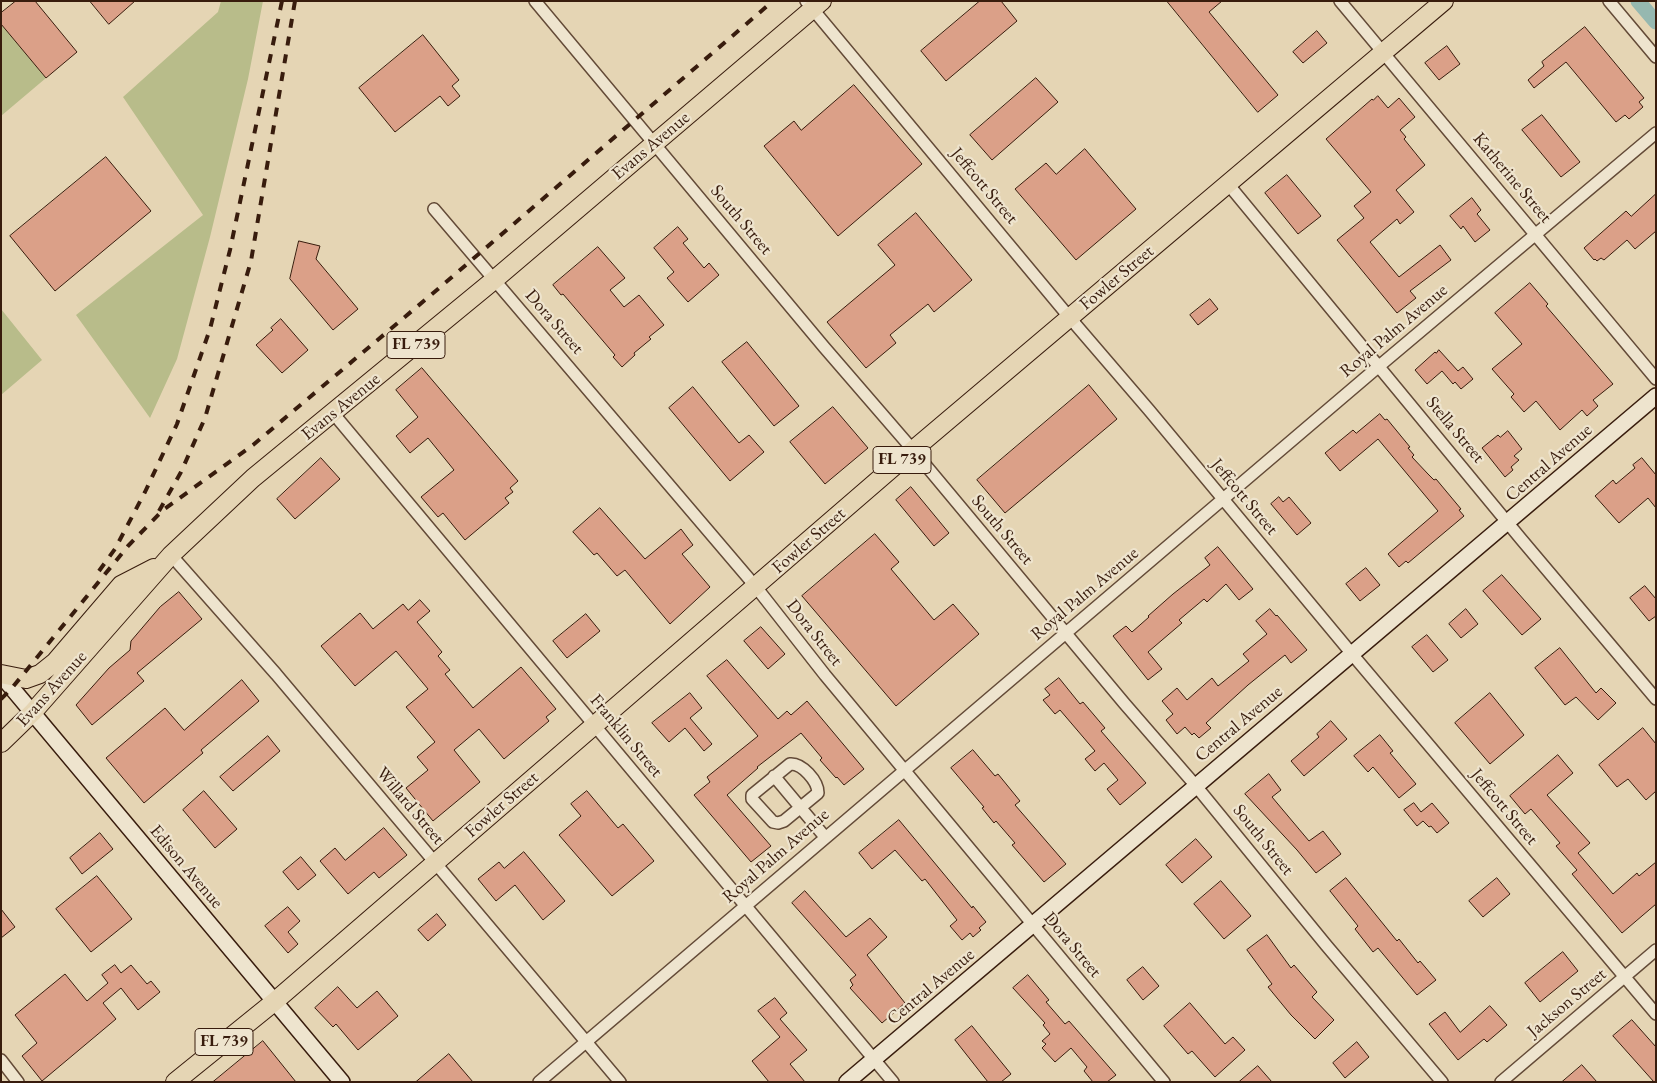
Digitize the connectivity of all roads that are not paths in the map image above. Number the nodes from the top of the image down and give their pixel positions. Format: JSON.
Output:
{"nodes":[{"id":1,"x":535,"y":1,"type":"edge"},
{"id":2,"x":1340,"y":1,"type":"edge"},
{"id":3,"x":1444,"y":1,"type":"edge"},
{"id":4,"x":1609,"y":1,"type":"edge"},
{"id":5,"x":814,"y":4,"type":"edge"},
{"id":6,"x":1383,"y":52,"type":"junction"},
{"id":7,"x":1656,"y":57,"type":"edge"},
{"id":8,"x":1656,"y":133,"type":"edge"},
{"id":9,"x":655,"y":144,"type":"junction"},
{"id":10,"x":1228,"y":184,"type":"junction"},
{"id":11,"x":434,"y":209,"type":"dead end"},
{"id":12,"x":1535,"y":234,"type":"junction"},
{"id":13,"x":494,"y":280,"type":"junction"},
{"id":14,"x":1070,"y":318,"type":"junction"},
{"id":15,"x":1378,"y":367,"type":"junction"},
{"id":16,"x":1656,"y":379,"type":"edge"},
{"id":17,"x":1656,"y":396,"type":"edge"},
{"id":18,"x":333,"y":414,"type":"junction"},
{"id":19,"x":913,"y":450,"type":"junction"},
{"id":20,"x":1224,"y":499,"type":"junction"},
{"id":21,"x":1508,"y":522,"type":"junction"},
{"id":22,"x":167,"y":559,"type":"junction"},
{"id":23,"x":756,"y":588,"type":"junction"},
{"id":24,"x":1066,"y":633,"type":"junction"},
{"id":25,"x":1352,"y":654,"type":"junction"},
{"id":26,"x":1,"y":674,"type":"edge"},
{"id":27,"x":1656,"y":699,"type":"edge"},
{"id":28,"x":33,"y":712,"type":"junction"},
{"id":29,"x":594,"y":725,"type":"junction"},
{"id":30,"x":1,"y":743,"type":"edge"},
{"id":31,"x":905,"y":770,"type":"junction"},
{"id":32,"x":774,"y":776,"type":"junction"},
{"id":33,"x":1196,"y":786,"type":"junction"},
{"id":34,"x":800,"y":807,"type":"junction"},
{"id":35,"x":825,"y":837,"type":"junction"},
{"id":36,"x":435,"y":863,"type":"junction"},
{"id":37,"x":745,"y":906,"type":"junction"},
{"id":38,"x":1033,"y":926,"type":"junction"},
{"id":39,"x":1656,"y":950,"type":"edge"},
{"id":40,"x":1624,"y":977,"type":"junction"},
{"id":41,"x":274,"y":1002,"type":"junction"},
{"id":42,"x":1656,"y":1014,"type":"edge"},
{"id":43,"x":586,"y":1042,"type":"junction"},
{"id":44,"x":874,"y":1059,"type":"junction"},
{"id":45,"x":1,"y":1060,"type":"edge"},
{"id":46,"x":18,"y":1082,"type":"edge"},
{"id":47,"x":175,"y":1082,"type":"edge"},
{"id":48,"x":342,"y":1082,"type":"edge"},
{"id":49,"x":539,"y":1082,"type":"edge"},
{"id":50,"x":620,"y":1082,"type":"edge"},
{"id":51,"x":847,"y":1082,"type":"edge"},
{"id":52,"x":893,"y":1082,"type":"edge"},
{"id":53,"x":1164,"y":1082,"type":"edge"},
{"id":54,"x":1442,"y":1082,"type":"edge"},
{"id":55,"x":1501,"y":1082,"type":"edge"}],
"edges":[{"from":1,"to":9,"type":"street","name":"South Street"},
{"from":2,"to":6,"type":"street","name":"Katherine Street"},
{"from":3,"to":6,"type":"main road","name":"Fowler Street","number":"FL 739"},
{"from":4,"to":7,"type":"street"},
{"from":5,"to":9,"type":"main road","name":"Evans Avenue","number":"FL 739"},
{"from":5,"to":14,"type":"street","name":"Jeffcott Street"},
{"from":6,"to":10,"type":"main road","name":"Fowler Street","number":"FL 739"},
{"from":6,"to":12,"type":"street","name":"Katherine Street"},
{"from":8,"to":12,"type":"street","name":"Royal Palm Avenue"},
{"from":9,"to":13,"type":"main road","name":"Evans Avenue","number":"FL 739"},
{"from":9,"to":19,"type":"street","name":"South Street"},
{"from":10,"to":14,"type":"main road","name":"Fowler Street","number":"FL 739"},
{"from":10,"to":15,"type":"street","name":"Stella Street"},
{"from":11,"to":13,"type":"street","name":"Dora Street"},
{"from":12,"to":15,"type":"street","name":"Royal Palm Avenue"},
{"from":12,"to":16,"type":"street","name":"Katherine Street"},
{"from":13,"to":18,"type":"main road","name":"Evans Avenue","number":"FL 739"},
{"from":13,"to":23,"type":"street","name":"Dora Street"},
{"from":14,"to":19,"type":"main road","name":"Fowler Street","number":"FL 739"},
{"from":14,"to":20,"type":"street","name":"Jeffcott Street"},
{"from":15,"to":20,"type":"street","name":"Royal Palm Avenue"},
{"from":15,"to":21,"type":"street","name":"Stella Street"},
{"from":17,"to":21,"type":"street","name":"Central Avenue"},
{"from":18,"to":22,"type":"main road","name":"Evans Avenue","number":"FL 739"},
{"from":18,"to":29,"type":"street","name":"Franklin Street"},
{"from":19,"to":23,"type":"main road","name":"Fowler Street","number":"FL 739"},
{"from":19,"to":24,"type":"street","name":"South Street"},
{"from":20,"to":24,"type":"street","name":"Royal Palm Avenue"},
{"from":20,"to":25,"type":"street","name":"Jeffcott Street"},
{"from":21,"to":25,"type":"street","name":"Central Avenue"},
{"from":21,"to":27,"type":"street","name":"Stella Street"},
{"from":22,"to":26,"type":"main road"},
{"from":22,"to":28,"type":"main road","name":"Evans Avenue","number":"FL 739"},
{"from":22,"to":36,"type":"street","name":"Willard Street"},
{"from":23,"to":29,"type":"main road","name":"Fowler Street","number":"FL 739"},
{"from":23,"to":31,"type":"street","name":"Dora Street"},
{"from":24,"to":31,"type":"street","name":"Royal Palm Avenue"},
{"from":24,"to":33,"type":"street","name":"South Street"},
{"from":25,"to":33,"type":"street","name":"Central Avenue"},
{"from":25,"to":40,"type":"street","name":"Jeffcott Street"},
{"from":26,"to":28,"type":"street","name":"Edison Avenue"},
{"from":28,"to":30,"type":"main road","name":"Evans Avenue","number":"FL 739"},
{"from":28,"to":41,"type":"street","name":"Edison Avenue"},
{"from":29,"to":36,"type":"main road","name":"Fowler Street","number":"FL 739"},
{"from":29,"to":37,"type":"street","name":"Franklin Street"},
{"from":31,"to":35,"type":"street","name":"Royal Palm Avenue"},
{"from":31,"to":38,"type":"street","name":"Dora Street"},
{"from":32,"to":34,"type":"street"},
{"from":32,"to":34,"type":"street"},
{"from":32,"to":34,"type":"street"},
{"from":33,"to":38,"type":"street","name":"Central Avenue"},
{"from":33,"to":54,"type":"street","name":"South Street"},
{"from":34,"to":35,"type":"street"},
{"from":35,"to":37,"type":"street","name":"Royal Palm Avenue"},
{"from":36,"to":41,"type":"main road","name":"Fowler Street","number":"FL 739"},
{"from":36,"to":43,"type":"street","name":"Willard Street"},
{"from":37,"to":43,"type":"street","name":"Royal Palm Avenue"},
{"from":37,"to":44,"type":"street","name":"Franklin Street"},
{"from":38,"to":44,"type":"street","name":"Central Avenue"},
{"from":38,"to":53,"type":"street","name":"Dora Street"},
{"from":39,"to":40,"type":"street","name":"Jackson Street"},
{"from":40,"to":42,"type":"street","name":"Jeffcott Street"},
{"from":40,"to":55,"type":"street","name":"Jackson Street"},
{"from":41,"to":47,"type":"main road","name":"Fowler Street","number":"FL 739"},
{"from":41,"to":48,"type":"street","name":"Edison Avenue"},
{"from":43,"to":49,"type":"street","name":"Royal Palm Avenue"},
{"from":43,"to":50,"type":"street","name":"Willard Street"},
{"from":44,"to":51,"type":"street","name":"Central Avenue"},
{"from":44,"to":52,"type":"street","name":"Franklin Street"},
{"from":45,"to":46,"type":"street"}]}
